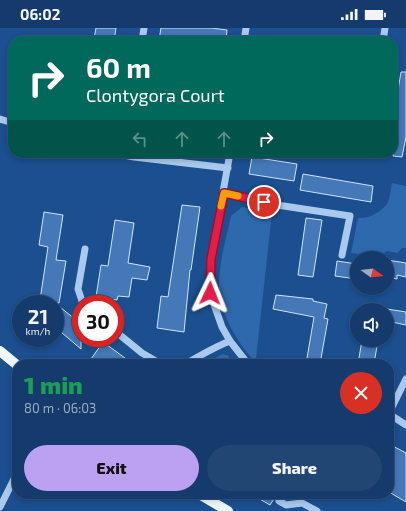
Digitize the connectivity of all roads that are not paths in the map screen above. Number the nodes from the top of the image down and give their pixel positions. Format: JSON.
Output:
{"nodes":[{"id":1,"x":140,"y":158,"type":"edge"},
{"id":2,"x":229,"y":158,"type":"edge"},
{"id":3,"x":228,"y":168,"type":"junction"},
{"id":4,"x":224,"y":193,"type":"junction"},
{"id":5,"x":84,"y":249,"type":"dead end"},
{"id":6,"x":342,"y":255,"type":"dead end"},
{"id":7,"x":80,"y":295,"type":"edge"},
{"id":8,"x":124,"y":339,"type":"edge"},
{"id":9,"x":230,"y":342,"type":"junction"},
{"id":10,"x":0,"y":351,"type":"edge"},
{"id":11,"x":153,"y":359,"type":"edge"},
{"id":12,"x":194,"y":359,"type":"edge"},
{"id":13,"x":244,"y":359,"type":"edge"},
{"id":14,"x":12,"y":361,"type":"edge"},
{"id":15,"x":406,"y":379,"type":"edge"},
{"id":16,"x":394,"y":404,"type":"edge"},
{"id":17,"x":394,"y":417,"type":"edge"},
{"id":18,"x":406,"y":425,"type":"edge"},
{"id":19,"x":12,"y":483,"type":"edge"},
{"id":20,"x":208,"y":499,"type":"edge"},
{"id":21,"x":279,"y":501,"type":"dead end"},
{"id":22,"x":0,"y":507,"type":"edge"},
{"id":23,"x":228,"y":511,"type":"edge"},
{"id":24,"x":317,"y":511,"type":"edge"}],
"edges":[{"from":1,"to":3,"type":"street"},
{"from":2,"to":3,"type":"street"},
{"from":3,"to":4,"type":"street"},
{"from":4,"to":6,"type":"street"},
{"from":4,"to":9,"type":"street"},
{"from":5,"to":7,"type":"street"},
{"from":8,"to":11,"type":"street"},
{"from":9,"to":12,"type":"street"},
{"from":9,"to":13,"type":"street"},
{"from":10,"to":14,"type":"main road"},
{"from":15,"to":16,"type":"street"},
{"from":17,"to":18,"type":"street"},
{"from":19,"to":22,"type":"street"},
{"from":20,"to":23,"type":"main road"},
{"from":21,"to":24,"type":"street"}]}
